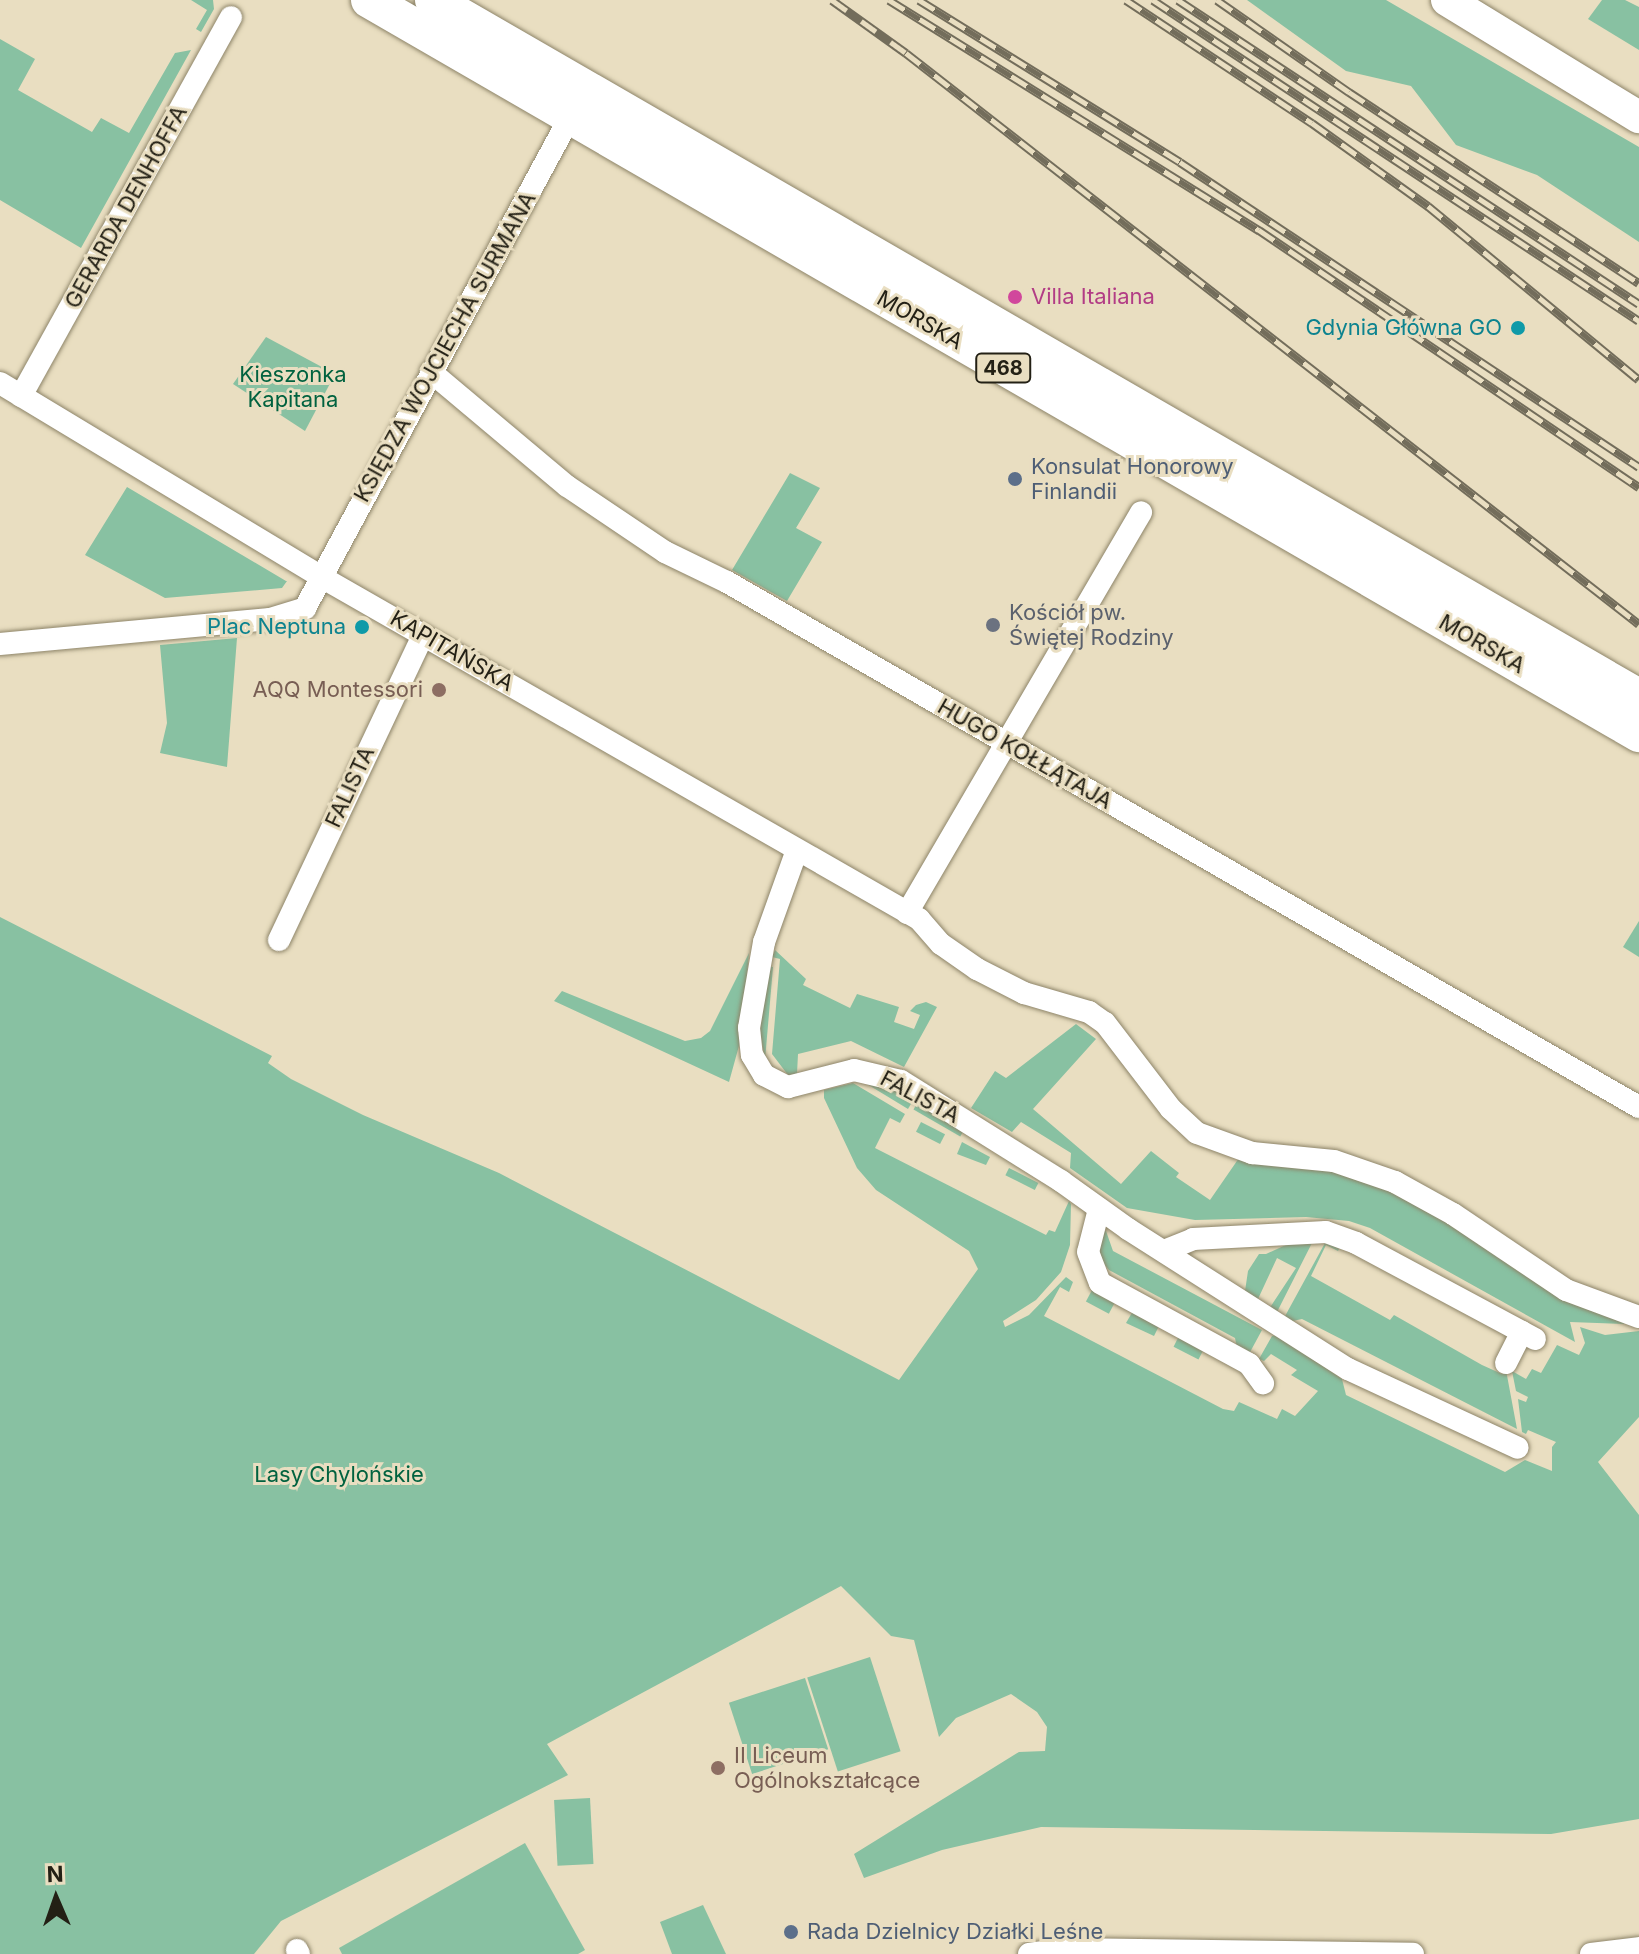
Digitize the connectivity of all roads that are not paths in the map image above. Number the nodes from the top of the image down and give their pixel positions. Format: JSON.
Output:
{"nodes":[{"id":1,"x":369,"y":0,"type":"edge"},
{"id":2,"x":433,"y":0,"type":"edge"},
{"id":3,"x":1447,"y":0,"type":"edge"},
{"id":4,"x":231,"y":17,"type":"dead end"},
{"id":5,"x":570,"y":117,"type":"junction"},
{"id":6,"x":1639,"y":117,"type":"edge"},
{"id":7,"x":431,"y":372,"type":"junction"},
{"id":8,"x":0,"y":383,"type":"edge"},
{"id":9,"x":21,"y":396,"type":"junction"},
{"id":10,"x":1141,"y":512,"type":"dead end"},
{"id":11,"x":323,"y":578,"type":"junction"},
{"id":12,"x":423,"y":635,"type":"junction"},
{"id":13,"x":0,"y":644,"type":"edge"},
{"id":14,"x":1639,"y":697,"type":"edge"},
{"id":15,"x":1639,"y":734,"type":"edge"},
{"id":16,"x":1006,"y":743,"type":"junction"},
{"id":17,"x":797,"y":850,"type":"junction"},
{"id":18,"x":907,"y":913,"type":"junction"},
{"id":19,"x":279,"y":940,"type":"dead end"},
{"id":20,"x":1639,"y":1107,"type":"edge"},
{"id":21,"x":1099,"y":1209,"type":"junction"},
{"id":22,"x":1164,"y":1251,"type":"junction"},
{"id":23,"x":1639,"y":1317,"type":"edge"},
{"id":24,"x":1506,"y":1363,"type":"dead end"},
{"id":25,"x":1263,"y":1383,"type":"dead end"},
{"id":26,"x":1518,"y":1448,"type":"dead end"},
{"id":27,"x":1639,"y":1948,"type":"edge"},
{"id":28,"x":1029,"y":1954,"type":"edge"},
{"id":29,"x":1413,"y":1954,"type":"edge"},
{"id":30,"x":1591,"y":1954,"type":"edge"}],
"edges":[{"from":1,"to":5,"type":"main road","name":"MORSKA","number":"468"},
{"from":2,"to":14,"type":"main road","name":"MORSKA","number":"468"},
{"from":3,"to":6,"type":"main road"},
{"from":4,"to":9,"type":"street","name":"GERARDA DENHOFFA"},
{"from":5,"to":7,"type":"street","name":"KSIĘDZA WOJCIECHA SURMANA"},
{"from":5,"to":15,"type":"main road","name":"MORSKA","number":"468"},
{"from":7,"to":11,"type":"street","name":"KSIĘDZA WOJCIECHA SURMANA"},
{"from":7,"to":16,"type":"street","name":"HUGO KOŁŁĄTAJA"},
{"from":8,"to":9,"type":"street","name":"KAPITAŃSKA"},
{"from":9,"to":11,"type":"street","name":"KAPITAŃSKA"},
{"from":10,"to":16,"type":"street"},
{"from":11,"to":12,"type":"street","name":"KAPITAŃSKA"},
{"from":11,"to":13,"type":"street","name":"KSIĘDZA WOJCIECHA SURMANA"},
{"from":12,"to":17,"type":"street","name":"KAPITAŃSKA"},
{"from":12,"to":19,"type":"street","name":"FALISTA"},
{"from":16,"to":18,"type":"street"},
{"from":16,"to":20,"type":"street","name":"HUGO KOŁŁĄTAJA"},
{"from":17,"to":18,"type":"street","name":"KAPITAŃSKA"},
{"from":17,"to":21,"type":"street","name":"FALISTA"},
{"from":18,"to":23,"type":"street","name":"KAPITAŃSKA"},
{"from":21,"to":22,"type":"street","name":"FALISTA"},
{"from":21,"to":25,"type":"street"},
{"from":22,"to":24,"type":"street"},
{"from":22,"to":26,"type":"street","name":"FALISTA"},
{"from":27,"to":30,"type":"street"},
{"from":28,"to":29,"type":"street"}]}
